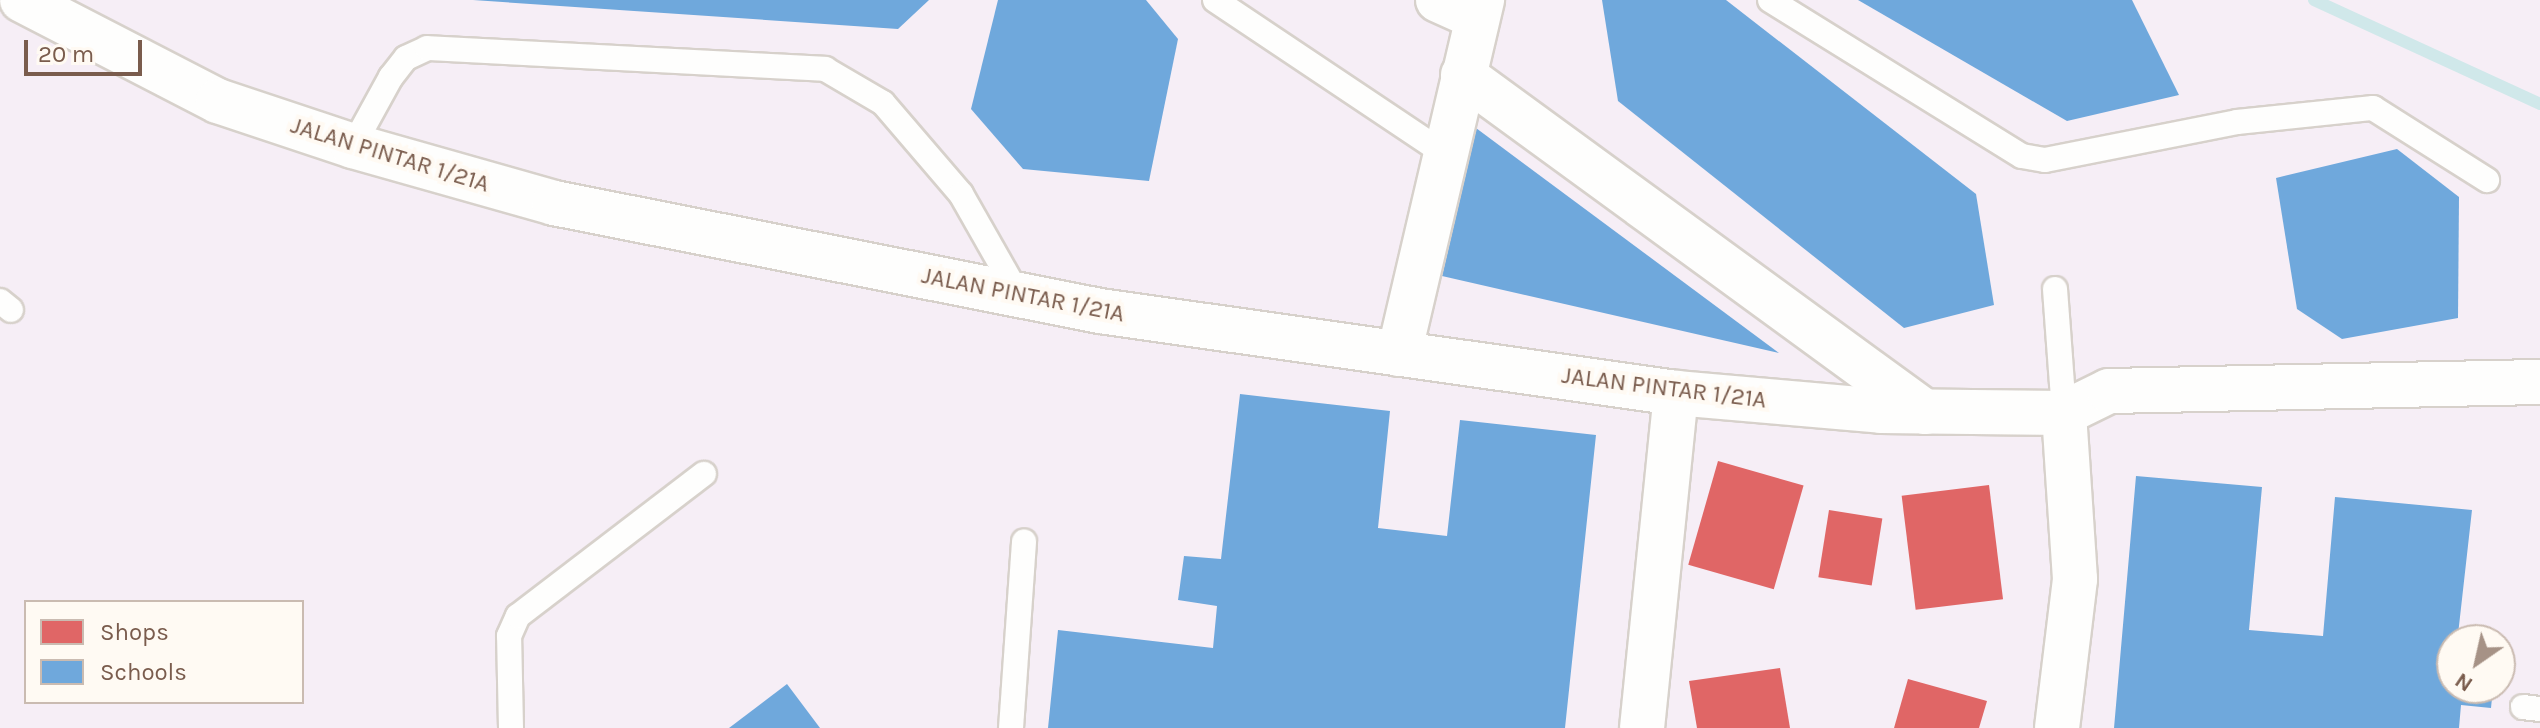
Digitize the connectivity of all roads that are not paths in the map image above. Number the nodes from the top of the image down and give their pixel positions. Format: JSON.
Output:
{"nodes":[{"id":1,"x":22,"y":0,"type":"edge"},
{"id":2,"x":1215,"y":0,"type":"edge"},
{"id":3,"x":1770,"y":0,"type":"edge"},
{"id":4,"x":1465,"y":6,"type":"edge"},
{"id":5,"x":70,"y":10,"type":"edge"},
{"id":6,"x":1463,"y":75,"type":"junction"},
{"id":7,"x":353,"y":146,"type":"junction"},
{"id":8,"x":1445,"y":154,"type":"junction"},
{"id":9,"x":2487,"y":180,"type":"dead end"},
{"id":10,"x":2055,"y":289,"type":"dead end"},
{"id":11,"x":1020,"y":296,"type":"junction"},
{"id":12,"x":1399,"y":354,"type":"junction"},
{"id":13,"x":2540,"y":382,"type":"edge"},
{"id":14,"x":1676,"y":393,"type":"junction"},
{"id":15,"x":1925,"y":412,"type":"junction"},
{"id":16,"x":2064,"y":413,"type":"junction"},
{"id":17,"x":704,"y":474,"type":"dead end"},
{"id":18,"x":1024,"y":541,"type":"dead end"},
{"id":19,"x":511,"y":728,"type":"edge"},
{"id":20,"x":1011,"y":728,"type":"edge"},
{"id":21,"x":1642,"y":728,"type":"edge"},
{"id":22,"x":2057,"y":728,"type":"edge"}],
"edges":[{"from":1,"to":5,"type":"street","name":"JALAN PINTAR 1/21A"},
{"from":2,"to":8,"type":"lane"},
{"from":3,"to":9,"type":"lane"},
{"from":4,"to":6,"type":"street"},
{"from":5,"to":7,"type":"street","name":"JALAN PINTAR 1/21A"},
{"from":6,"to":8,"type":"street"},
{"from":6,"to":15,"type":"street"},
{"from":7,"to":11,"type":"street","name":"JALAN PINTAR 1/21A"},
{"from":7,"to":11,"type":"lane"},
{"from":8,"to":12,"type":"street"},
{"from":10,"to":16,"type":"lane"},
{"from":11,"to":12,"type":"street","name":"JALAN PINTAR 1/21A"},
{"from":12,"to":14,"type":"street","name":"JALAN PINTAR 1/21A"},
{"from":13,"to":16,"type":"street"},
{"from":14,"to":15,"type":"street","name":"JALAN PINTAR 1/21A"},
{"from":14,"to":21,"type":"street"},
{"from":15,"to":16,"type":"street","name":"JALAN PINTAR 1/21A"},
{"from":16,"to":22,"type":"street"},
{"from":17,"to":19,"type":"lane"},
{"from":18,"to":20,"type":"lane"}]}
